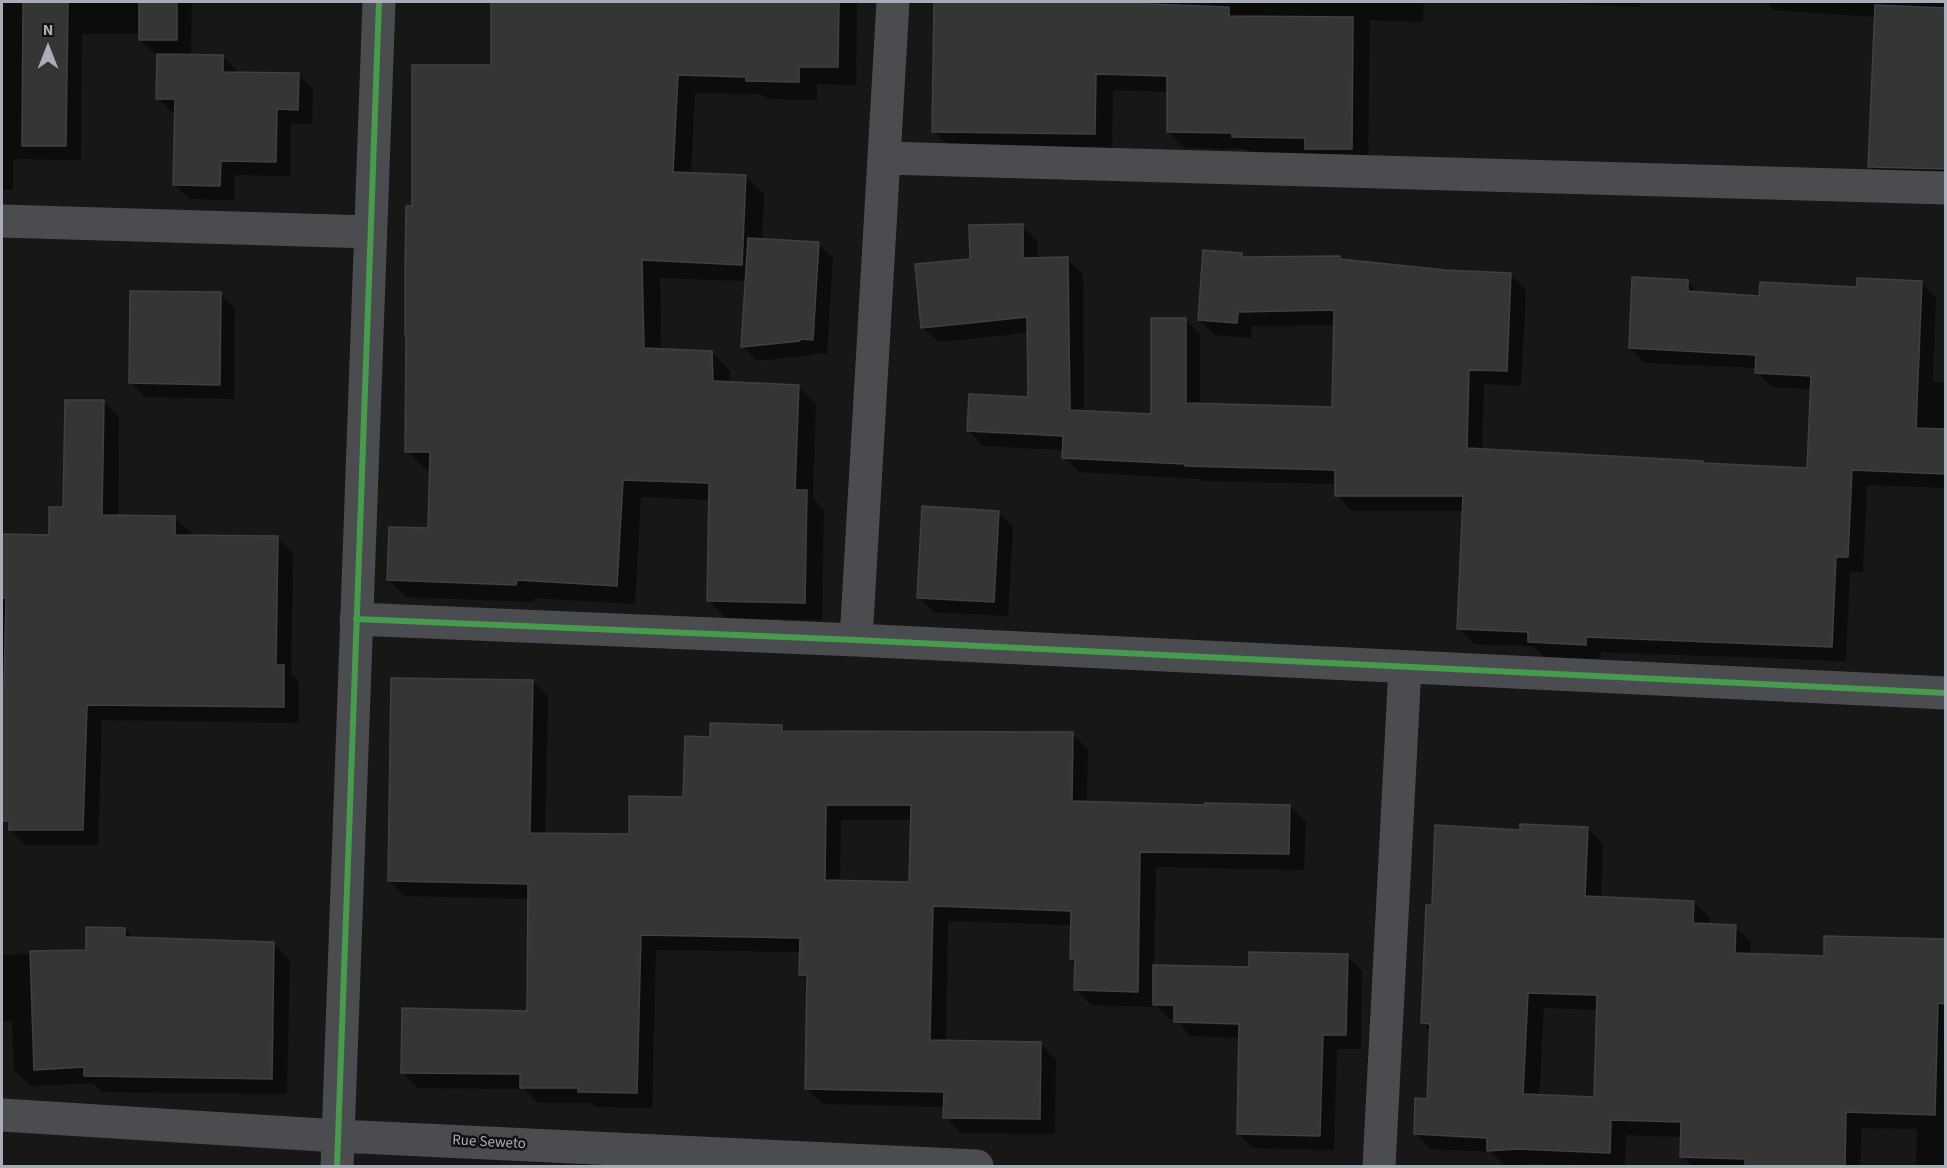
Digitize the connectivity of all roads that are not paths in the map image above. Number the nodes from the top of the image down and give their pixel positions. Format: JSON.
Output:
{"nodes":[{"id":1,"x":379,"y":2,"type":"edge"},
{"id":2,"x":893,"y":2,"type":"edge"},
{"id":3,"x":884,"y":158,"type":"junction"},
{"id":4,"x":1946,"y":188,"type":"edge"},
{"id":5,"x":2,"y":221,"type":"edge"},
{"id":6,"x":370,"y":232,"type":"junction"},
{"id":7,"x":356,"y":619,"type":"junction"},
{"id":8,"x":856,"y":640,"type":"junction"},
{"id":9,"x":1405,"y":667,"type":"junction"},
{"id":10,"x":1946,"y":693,"type":"edge"},
{"id":11,"x":2,"y":1114,"type":"edge"},
{"id":12,"x":337,"y":1151,"type":"edge"},
{"id":13,"x":977,"y":1167,"type":"edge"},
{"id":14,"x":1379,"y":1167,"type":"edge"}],
"edges":[{"from":1,"to":6,"type":"street"},
{"from":2,"to":3,"type":"street"},
{"from":3,"to":4,"type":"street"},
{"from":3,"to":8,"type":"street"},
{"from":5,"to":6,"type":"street"},
{"from":6,"to":7,"type":"street"},
{"from":7,"to":8,"type":"street"},
{"from":7,"to":12,"type":"street"},
{"from":8,"to":9,"type":"street"},
{"from":9,"to":10,"type":"street"},
{"from":9,"to":14,"type":"street"},
{"from":11,"to":12,"type":"street","name":"Rue Seweto"},
{"from":12,"to":13,"type":"street","name":"Rue Seweto"}]}
